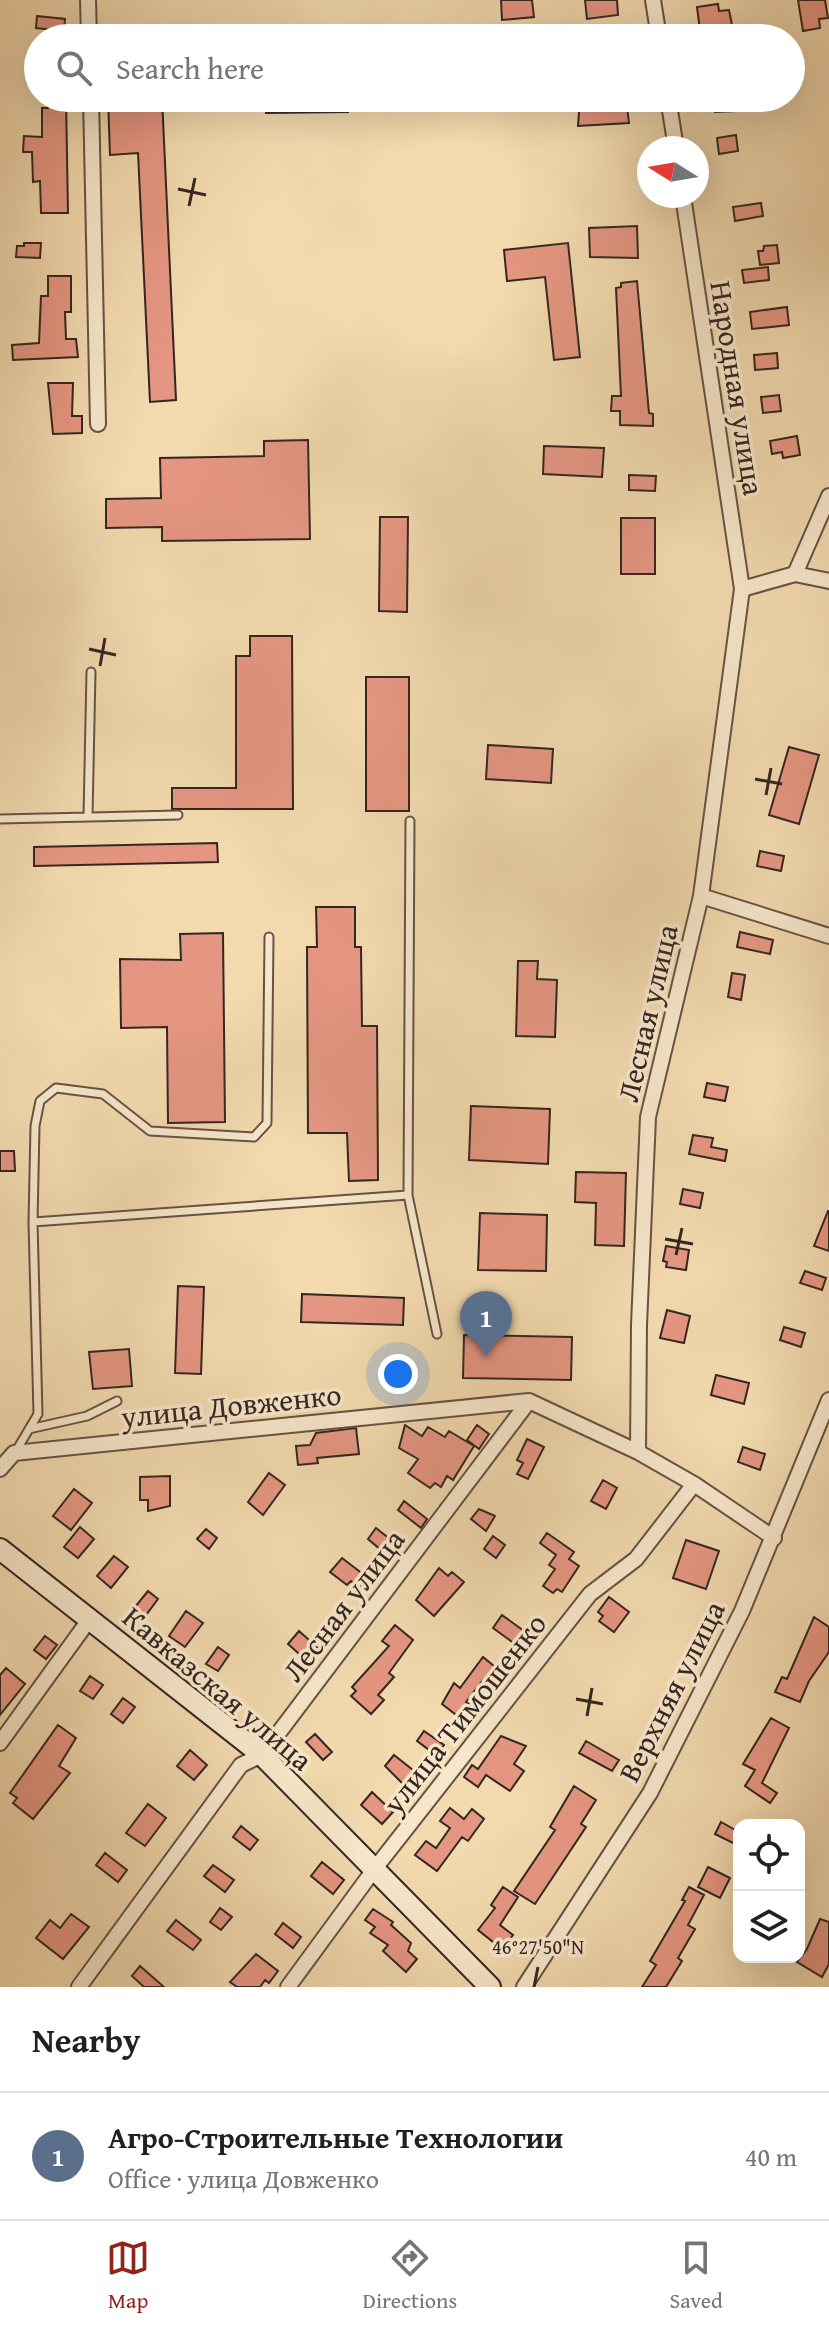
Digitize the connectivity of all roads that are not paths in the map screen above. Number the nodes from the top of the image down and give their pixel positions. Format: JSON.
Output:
{"nodes":[{"id":1,"x":88,"y":0,"type":"edge"},
{"id":2,"x":653,"y":0,"type":"edge"},
{"id":3,"x":89,"y":24,"type":"edge"},
{"id":4,"x":657,"y":24,"type":"edge"},
{"id":5,"x":91,"y":112,"type":"edge"},
{"id":6,"x":670,"y":112,"type":"edge"},
{"id":7,"x":674,"y":136,"type":"edge"},
{"id":8,"x":685,"y":208,"type":"edge"},
{"id":9,"x":98,"y":424,"type":"dead end"},
{"id":10,"x":829,"y":496,"type":"edge"},
{"id":11,"x":795,"y":574,"type":"junction"},
{"id":12,"x":829,"y":581,"type":"edge"},
{"id":13,"x":742,"y":589,"type":"junction"},
{"id":14,"x":91,"y":672,"type":"dead end"},
{"id":15,"x":178,"y":815,"type":"dead end"},
{"id":16,"x":88,"y":817,"type":"junction"},
{"id":17,"x":0,"y":819,"type":"edge"},
{"id":18,"x":410,"y":821,"type":"dead end"},
{"id":19,"x":701,"y":896,"type":"junction"},
{"id":20,"x":829,"y":936,"type":"edge"},
{"id":21,"x":269,"y":937,"type":"dead end"},
{"id":22,"x":408,"y":1195,"type":"junction"},
{"id":23,"x":33,"y":1222,"type":"junction"},
{"id":24,"x":437,"y":1334,"type":"dead end"},
{"id":25,"x":829,"y":1400,"type":"edge"},
{"id":26,"x":117,"y":1401,"type":"dead end"},
{"id":27,"x":529,"y":1401,"type":"junction"},
{"id":28,"x":29,"y":1429,"type":"junction"},
{"id":29,"x":638,"y":1452,"type":"junction"},
{"id":30,"x":14,"y":1453,"type":"junction"},
{"id":31,"x":0,"y":1469,"type":"edge"},
{"id":32,"x":694,"y":1484,"type":"junction"},
{"id":33,"x":774,"y":1538,"type":"junction"},
{"id":34,"x":0,"y":1549,"type":"edge"},
{"id":35,"x":89,"y":1620,"type":"junction"},
{"id":36,"x":0,"y":1743,"type":"edge"},
{"id":37,"x":262,"y":1755,"type":"junction"},
{"id":38,"x":373,"y":1871,"type":"junction"},
{"id":39,"x":79,"y":1987,"type":"edge"},
{"id":40,"x":288,"y":1987,"type":"edge"},
{"id":41,"x":490,"y":1987,"type":"edge"},
{"id":42,"x":524,"y":1987,"type":"edge"}],
"edges":[{"from":1,"to":3,"type":"street"},
{"from":2,"to":4,"type":"street"},
{"from":5,"to":9,"type":"street"},
{"from":6,"to":7,"type":"street"},
{"from":8,"to":13,"type":"street","name":"Народная улица"},
{"from":10,"to":11,"type":"street"},
{"from":11,"to":12,"type":"street"},
{"from":11,"to":13,"type":"street"},
{"from":13,"to":19,"type":"street","name":"Лесная улица"},
{"from":14,"to":16,"type":"lane"},
{"from":15,"to":16,"type":"lane"},
{"from":16,"to":17,"type":"lane"},
{"from":18,"to":22,"type":"lane"},
{"from":19,"to":20,"type":"street"},
{"from":19,"to":29,"type":"street","name":"Лесная улица"},
{"from":21,"to":23,"type":"lane"},
{"from":22,"to":23,"type":"lane"},
{"from":22,"to":24,"type":"lane"},
{"from":23,"to":28,"type":"lane"},
{"from":25,"to":33,"type":"street","name":"Верхняя улица"},
{"from":26,"to":28,"type":"lane"},
{"from":27,"to":29,"type":"street"},
{"from":27,"to":30,"type":"street","name":"улица Довженко"},
{"from":27,"to":37,"type":"street","name":"Лесная улица"},
{"from":28,"to":30,"type":"lane"},
{"from":29,"to":32,"type":"street"},
{"from":30,"to":31,"type":"street"},
{"from":32,"to":33,"type":"street"},
{"from":32,"to":38,"type":"street","name":"улица Тимошенко"},
{"from":33,"to":42,"type":"street","name":"Верхняя улица"},
{"from":34,"to":35,"type":"street","name":"Кавказская улица"},
{"from":35,"to":36,"type":"street"},
{"from":35,"to":37,"type":"street","name":"Кавказская улица"},
{"from":37,"to":38,"type":"street","name":"Кавказская улица"},
{"from":37,"to":39,"type":"street","name":"Лесная улица"},
{"from":38,"to":40,"type":"street","name":"улица Тимошенко"},
{"from":38,"to":41,"type":"street","name":"Кавказская улица"}]}
